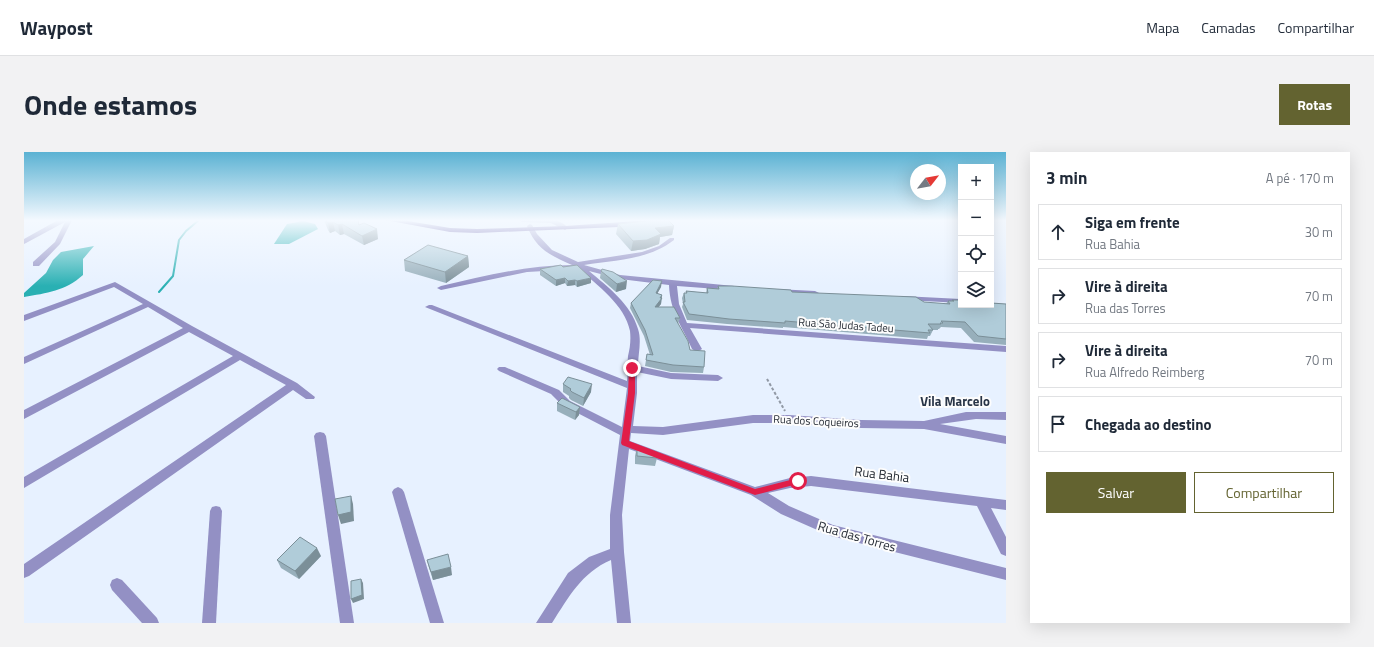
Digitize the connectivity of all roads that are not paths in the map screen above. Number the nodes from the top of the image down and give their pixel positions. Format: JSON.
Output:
{"nodes":[{"id":1,"x":58,"y":242,"type":"edge"},
{"id":2,"x":541,"y":242,"type":"edge"},
{"id":3,"x":668,"y":242,"type":"edge"},
{"id":4,"x":36,"y":264,"type":"dead end"},
{"id":5,"x":578,"y":265,"type":"junction"},
{"id":6,"x":617,"y":277,"type":"junction"},
{"id":7,"x":596,"y":280,"type":"junction"},
{"id":8,"x":673,"y":284,"type":"junction"},
{"id":9,"x":441,"y":288,"type":"dead end"},
{"id":10,"x":743,"y":288,"type":"edge"},
{"id":11,"x":773,"y":290,"type":"edge"},
{"id":12,"x":827,"y":294,"type":"edge"},
{"id":13,"x":897,"y":298,"type":"edge"},
{"id":14,"x":958,"y":301,"type":"edge"},
{"id":15,"x":149,"y":304,"type":"junction"},
{"id":16,"x":429,"y":307,"type":"dead end"},
{"id":17,"x":24,"y":318,"type":"edge"},
{"id":18,"x":684,"y":325,"type":"junction"},
{"id":19,"x":189,"y":328,"type":"junction"},
{"id":20,"x":697,"y":349,"type":"edge"},
{"id":21,"x":1006,"y":349,"type":"edge"},
{"id":22,"x":240,"y":356,"type":"junction"},
{"id":23,"x":24,"y":361,"type":"edge"},
{"id":24,"x":632,"y":368,"type":"junction"},
{"id":25,"x":502,"y":369,"type":"dead end"},
{"id":26,"x":718,"y":378,"type":"dead end"},
{"id":27,"x":293,"y":385,"type":"junction"},
{"id":28,"x":632,"y":386,"type":"junction"},
{"id":29,"x":310,"y":397,"type":"dead end"},
{"id":30,"x":24,"y":415,"type":"edge"},
{"id":31,"x":1006,"y":416,"type":"edge"},
{"id":32,"x":924,"y":425,"type":"junction"},
{"id":33,"x":625,"y":435,"type":"junction"},
{"id":34,"x":320,"y":436,"type":"dead end"},
{"id":35,"x":1006,"y":440,"type":"edge"},
{"id":36,"x":24,"y":483,"type":"edge"},
{"id":37,"x":398,"y":492,"type":"dead end"},
{"id":38,"x":755,"y":492,"type":"junction"},
{"id":39,"x":981,"y":500,"type":"junction"},
{"id":40,"x":1006,"y":506,"type":"edge"},
{"id":41,"x":216,"y":511,"type":"dead end"},
{"id":42,"x":1006,"y":550,"type":"edge"},
{"id":43,"x":617,"y":552,"type":"junction"},
{"id":44,"x":24,"y":572,"type":"edge"},
{"id":45,"x":1006,"y":574,"type":"edge"},
{"id":46,"x":117,"y":585,"type":"dead end"},
{"id":47,"x":152,"y":623,"type":"edge"},
{"id":48,"x":209,"y":623,"type":"edge"},
{"id":49,"x":347,"y":623,"type":"edge"},
{"id":50,"x":437,"y":623,"type":"edge"},
{"id":51,"x":543,"y":623,"type":"edge"},
{"id":52,"x":624,"y":623,"type":"edge"}],
"edges":[{"from":1,"to":4,"type":"street"},
{"from":2,"to":5,"type":"street"},
{"from":3,"to":5,"type":"street"},
{"from":5,"to":6,"type":"street"},
{"from":5,"to":7,"type":"street"},
{"from":5,"to":9,"type":"street"},
{"from":6,"to":7,"type":"street"},
{"from":6,"to":8,"type":"street"},
{"from":7,"to":24,"type":"street"},
{"from":8,"to":10,"type":"street"},
{"from":8,"to":18,"type":"street"},
{"from":11,"to":12,"type":"street"},
{"from":13,"to":14,"type":"street"},
{"from":15,"to":17,"type":"street"},
{"from":15,"to":19,"type":"street"},
{"from":15,"to":23,"type":"street"},
{"from":16,"to":28,"type":"street"},
{"from":18,"to":20,"type":"street"},
{"from":18,"to":21,"type":"street","name":"Rua São Judas Tadeu"},
{"from":19,"to":22,"type":"street"},
{"from":19,"to":30,"type":"street"},
{"from":22,"to":27,"type":"street"},
{"from":22,"to":36,"type":"street"},
{"from":24,"to":26,"type":"street"},
{"from":24,"to":28,"type":"street"},
{"from":25,"to":33,"type":"street"},
{"from":27,"to":29,"type":"street"},
{"from":27,"to":44,"type":"street"},
{"from":28,"to":33,"type":"street"},
{"from":31,"to":32,"type":"street"},
{"from":32,"to":33,"type":"street","name":"Rua dos Coqueiros"},
{"from":32,"to":35,"type":"street","name":"Rua dos Coqueiros"},
{"from":33,"to":38,"type":"street","name":"Rua das Torres"},
{"from":33,"to":43,"type":"street"},
{"from":34,"to":49,"type":"street"},
{"from":37,"to":50,"type":"street"},
{"from":38,"to":39,"type":"street","name":"Rua Bahia"},
{"from":38,"to":45,"type":"street","name":"Rua das Torres"},
{"from":39,"to":40,"type":"street","name":"Rua Bahia"},
{"from":39,"to":42,"type":"street"},
{"from":41,"to":48,"type":"street"},
{"from":43,"to":51,"type":"street"},
{"from":43,"to":52,"type":"street"},
{"from":46,"to":47,"type":"street"}]}
